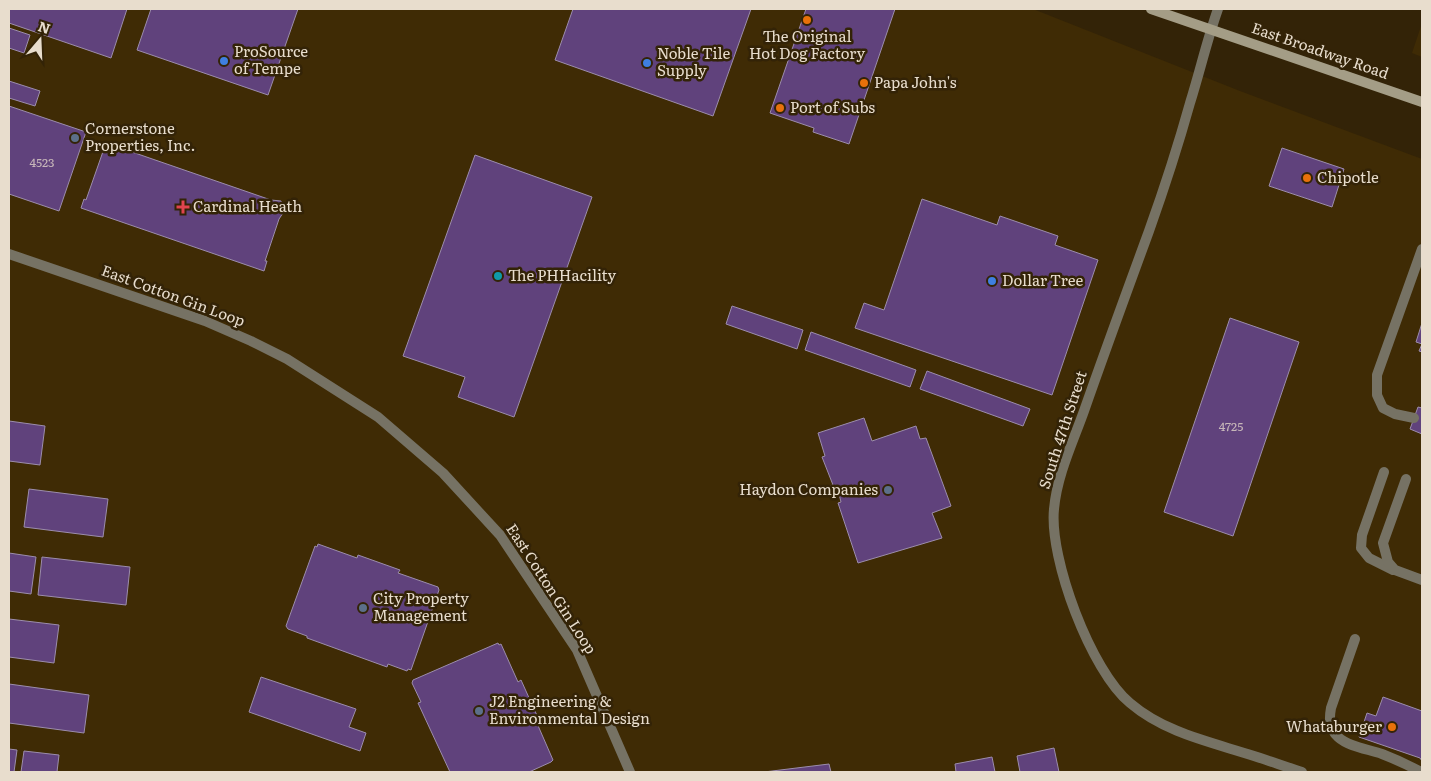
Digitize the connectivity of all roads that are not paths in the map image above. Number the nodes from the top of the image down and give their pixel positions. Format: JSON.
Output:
{"nodes":[{"id":1,"x":1151,"y":9,"type":"edge"},
{"id":2,"x":1218,"y":9,"type":"edge"},
{"id":3,"x":1210,"y":29,"type":"junction"},
{"id":4,"x":1422,"y":102,"type":"edge"},
{"id":5,"x":1422,"y":249,"type":"edge"},
{"id":6,"x":9,"y":254,"type":"edge"},
{"id":7,"x":1414,"y":418,"type":"dead end"},
{"id":8,"x":1384,"y":472,"type":"dead end"},
{"id":9,"x":1406,"y":480,"type":"dead end"},
{"id":10,"x":1395,"y":570,"type":"junction"},
{"id":11,"x":1422,"y":580,"type":"edge"},
{"id":12,"x":1355,"y":639,"type":"dead end"},
{"id":13,"x":630,"y":772,"type":"edge"},
{"id":14,"x":1302,"y":772,"type":"edge"},
{"id":15,"x":1421,"y":772,"type":"edge"}],
"edges":[{"from":1,"to":3,"type":"main road","name":"East Broadway Road"},
{"from":2,"to":3,"type":"street","name":"South 47th Street"},
{"from":3,"to":4,"type":"main road","name":"East Broadway Road"},
{"from":3,"to":14,"type":"street","name":"South 47th Street"},
{"from":5,"to":7,"type":"street"},
{"from":6,"to":13,"type":"street","name":"East Cotton Gin Loop"},
{"from":8,"to":10,"type":"street"},
{"from":9,"to":10,"type":"street"},
{"from":10,"to":11,"type":"street"},
{"from":12,"to":15,"type":"street"}]}
